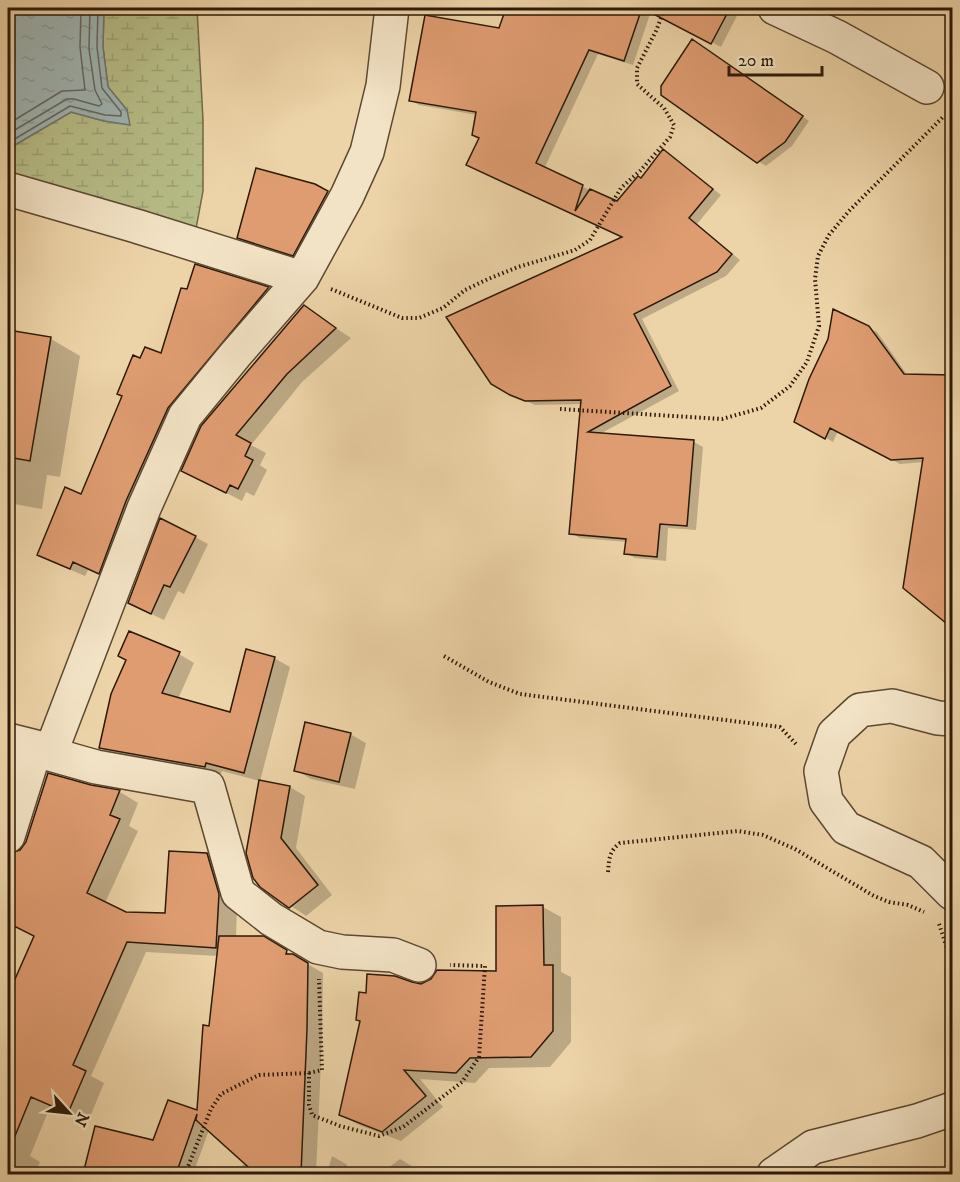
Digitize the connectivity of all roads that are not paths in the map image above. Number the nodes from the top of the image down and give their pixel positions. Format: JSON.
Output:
{"nodes":[{"id":1,"x":392,"y":8,"type":"edge"},
{"id":2,"x":775,"y":8,"type":"edge"},
{"id":3,"x":927,"y":87,"type":"dead end"},
{"id":4,"x":8,"y":189,"type":"edge"},
{"id":5,"x":302,"y":278,"type":"junction"},
{"id":6,"x":952,"y":719,"type":"edge"},
{"id":7,"x":31,"y":747,"type":"edge"},
{"id":8,"x":8,"y":836,"type":"edge"},
{"id":9,"x":952,"y":893,"type":"edge"},
{"id":10,"x":419,"y":965,"type":"road end"},
{"id":11,"x":952,"y":1109,"type":"edge"},
{"id":12,"x":774,"y":1174,"type":"edge"}],
"edges":[{"from":1,"to":5,"type":"street"},
{"from":2,"to":3,"type":"street"},
{"from":4,"to":5,"type":"street"},
{"from":5,"to":7,"type":"street"},
{"from":6,"to":9,"type":"street"},
{"from":7,"to":8,"type":"street"},
{"from":7,"to":10,"type":"street"},
{"from":11,"to":12,"type":"street"}]}
